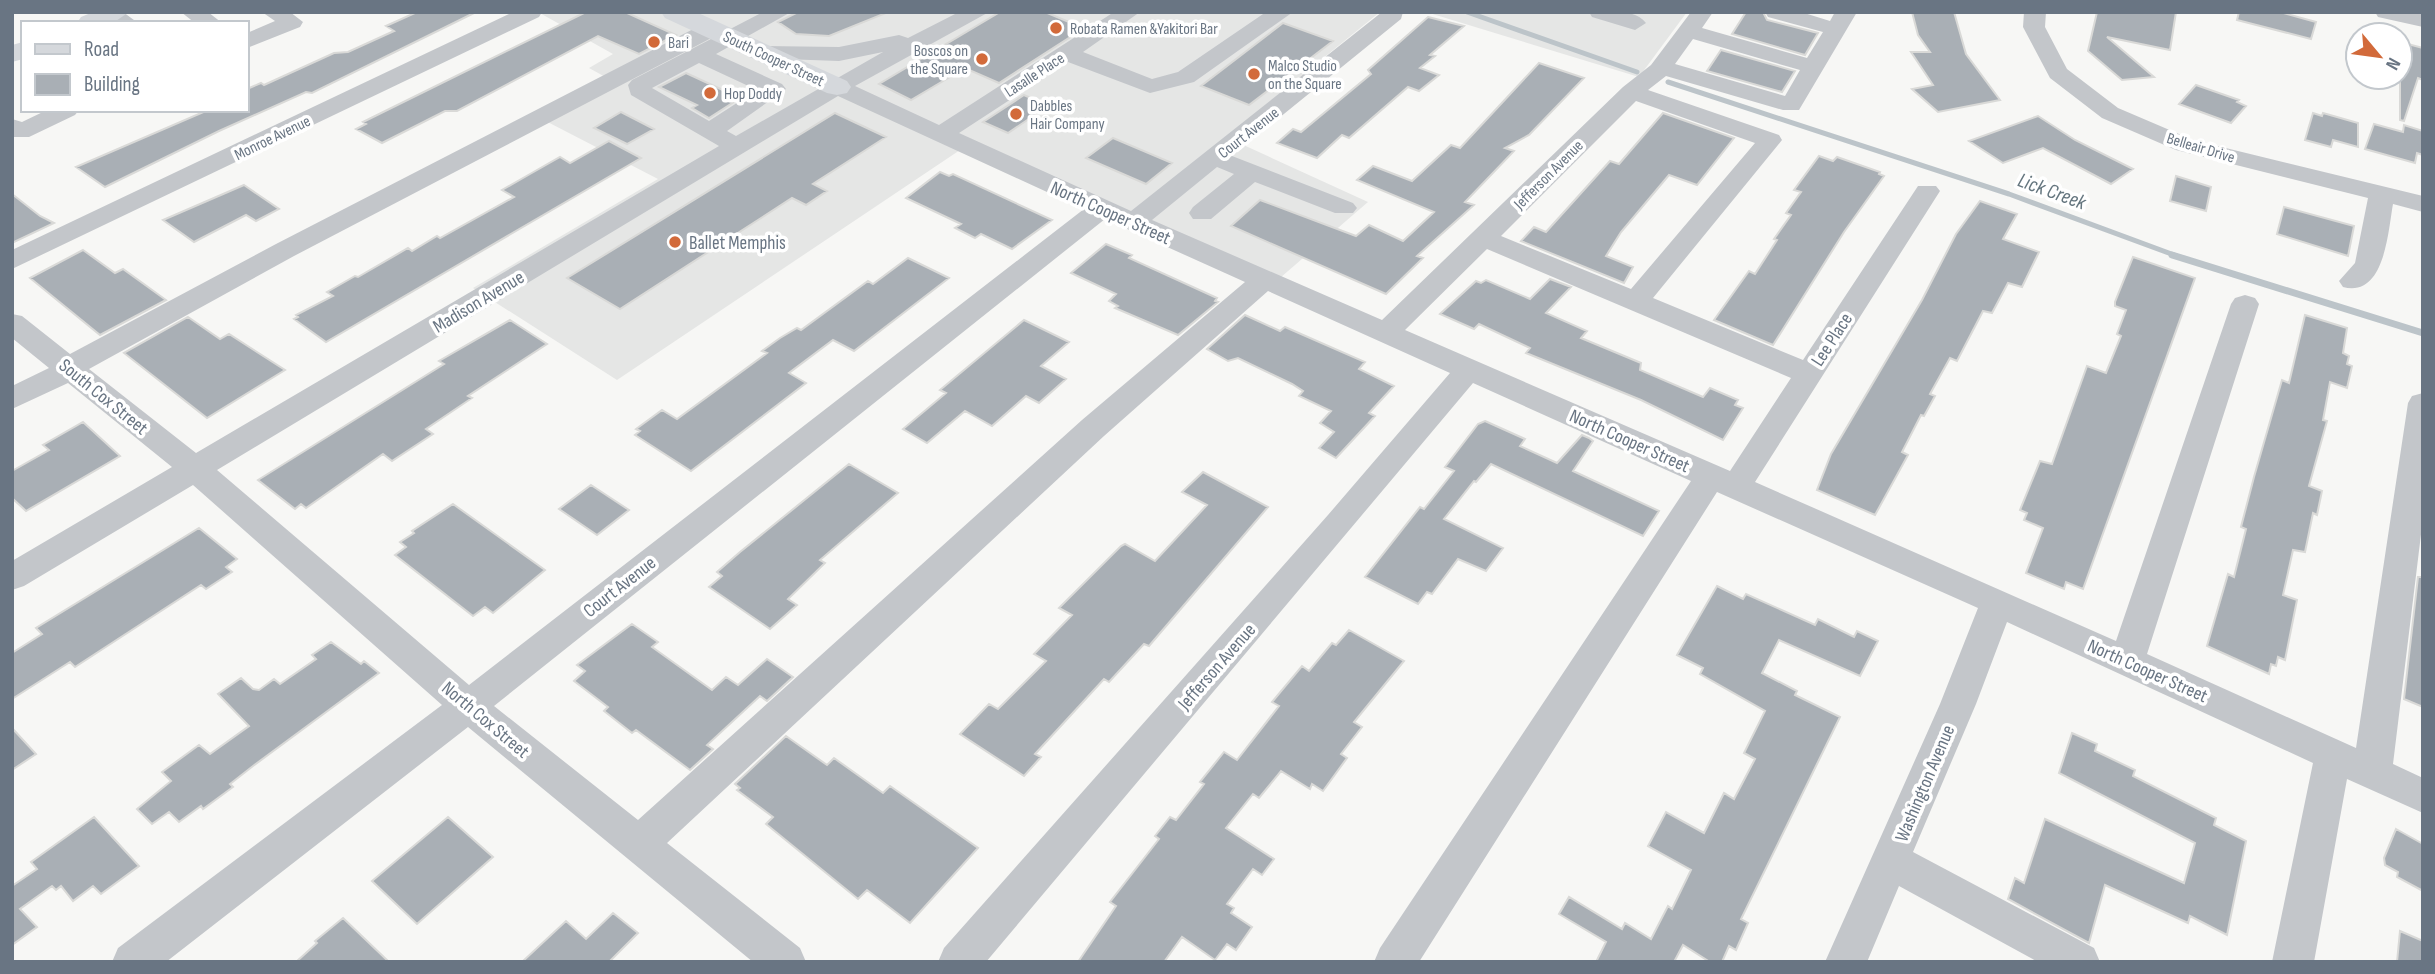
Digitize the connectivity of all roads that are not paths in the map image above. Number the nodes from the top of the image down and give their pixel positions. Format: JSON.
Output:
{"nodes":[{"id":1,"x":192,"y":12,"type":"edge"},
{"id":2,"x":317,"y":12,"type":"edge"},
{"id":3,"x":531,"y":12,"type":"edge"},
{"id":4,"x":674,"y":12,"type":"edge"},
{"id":5,"x":780,"y":12,"type":"edge"},
{"id":6,"x":978,"y":12,"type":"edge"},
{"id":7,"x":1282,"y":12,"type":"edge"},
{"id":8,"x":1600,"y":12,"type":"edge"},
{"id":9,"x":1776,"y":12,"type":"edge"},
{"id":10,"x":2035,"y":12,"type":"edge"},
{"id":11,"x":2386,"y":12,"type":"edge"},
{"id":12,"x":1110,"y":14,"type":"edge"},
{"id":13,"x":1393,"y":14,"type":"dead end"},
{"id":14,"x":282,"y":17,"type":"edge"},
{"id":15,"x":1841,"y":20,"type":"edge"},
{"id":16,"x":208,"y":21,"type":"edge"},
{"id":17,"x":1696,"y":21,"type":"edge"},
{"id":18,"x":2423,"y":21,"type":"edge"},
{"id":19,"x":1635,"y":23,"type":"dead end"},
{"id":20,"x":946,"y":24,"type":"edge"},
{"id":21,"x":721,"y":34,"type":"junction"},
{"id":22,"x":248,"y":40,"type":"edge"},
{"id":23,"x":764,"y":53,"type":"junction"},
{"id":24,"x":1066,"y":53,"type":"junction"},
{"id":25,"x":698,"y":54,"type":"junction"},
{"id":26,"x":1661,"y":67,"type":"junction"},
{"id":27,"x":1814,"y":67,"type":"junction"},
{"id":28,"x":837,"y":87,"type":"junction"},
{"id":29,"x":1631,"y":92,"type":"junction"},
{"id":30,"x":62,"y":112,"type":"edge"},
{"id":31,"x":15,"y":131,"type":"edge"},
{"id":32,"x":710,"y":131,"type":"junction"},
{"id":33,"x":940,"y":135,"type":"junction"},
{"id":34,"x":738,"y":147,"type":"junction"},
{"id":35,"x":1215,"y":158,"type":"junction"},
{"id":36,"x":1253,"y":171,"type":"junction"},
{"id":37,"x":1927,"y":191,"type":"dead end"},
{"id":38,"x":2382,"y":194,"type":"junction"},
{"id":39,"x":2423,"y":204,"type":"edge"},
{"id":40,"x":1102,"y":208,"type":"junction"},
{"id":41,"x":1344,"y":208,"type":"dead end"},
{"id":42,"x":1202,"y":213,"type":"dead end"},
{"id":43,"x":1134,"y":222,"type":"junction"},
{"id":44,"x":1483,"y":238,"type":"junction"},
{"id":45,"x":12,"y":261,"type":"edge"},
{"id":46,"x":1264,"y":280,"type":"junction"},
{"id":47,"x":2353,"y":281,"type":"dead end"},
{"id":48,"x":1636,"y":301,"type":"junction"},
{"id":49,"x":2245,"y":304,"type":"dead end"},
{"id":50,"x":12,"y":323,"type":"edge"},
{"id":51,"x":1387,"y":332,"type":"junction"},
{"id":52,"x":69,"y":368,"type":"junction"},
{"id":53,"x":1469,"y":369,"type":"junction"},
{"id":54,"x":1809,"y":374,"type":"junction"},
{"id":55,"x":12,"y":399,"type":"edge"},
{"id":56,"x":2423,"y":403,"type":"edge"},
{"id":57,"x":195,"y":469,"type":"junction"},
{"id":58,"x":1723,"y":481,"type":"junction"},
{"id":59,"x":2414,"y":532,"type":"edge"},
{"id":60,"x":12,"y":577,"type":"edge"},
{"id":61,"x":1997,"y":602,"type":"junction"},
{"id":62,"x":2127,"y":661,"type":"junction"},
{"id":63,"x":468,"y":706,"type":"junction"},
{"id":64,"x":2333,"y":755,"type":"junction"},
{"id":65,"x":2374,"y":774,"type":"junction"},
{"id":66,"x":2423,"y":796,"type":"edge"},
{"id":67,"x":639,"y":844,"type":"junction"},
{"id":68,"x":1890,"y":860,"type":"junction"},
{"id":69,"x":133,"y":962,"type":"edge"},
{"id":70,"x":785,"y":962,"type":"edge"},
{"id":71,"x":959,"y":962,"type":"edge"},
{"id":72,"x":1395,"y":962,"type":"edge"},
{"id":73,"x":1846,"y":962,"type":"edge"},
{"id":74,"x":2078,"y":962,"type":"edge"},
{"id":75,"x":2293,"y":962,"type":"edge"}],
"edges":[{"from":1,"to":16,"type":"street"},
{"from":2,"to":14,"type":"street"},
{"from":3,"to":45,"type":"street","name":"Monroe Avenue"},
{"from":4,"to":21,"type":"main road","name":"South Cooper Street"},
{"from":5,"to":21,"type":"street"},
{"from":6,"to":20,"type":"street","name":"Madison Avenue"},
{"from":7,"to":24,"type":"street"},
{"from":8,"to":19,"type":"street"},
{"from":9,"to":15,"type":"street"},
{"from":10,"to":38,"type":"street","name":"Belleair Drive"},
{"from":11,"to":18,"type":"street"},
{"from":12,"to":24,"type":"street","name":"Lasalle Place"},
{"from":13,"to":35,"type":"street","name":"Court Avenue"},
{"from":14,"to":22,"type":"street"},
{"from":15,"to":27,"type":"street"},
{"from":17,"to":26,"type":"street","name":"Jefferson Avenue"},
{"from":17,"to":27,"type":"street"},
{"from":20,"to":23,"type":"street"},
{"from":20,"to":28,"type":"street","name":"Madison Avenue"},
{"from":21,"to":23,"type":"main road","name":"South Cooper Street"},
{"from":21,"to":25,"type":"street"},
{"from":21,"to":52,"type":"street"},
{"from":23,"to":28,"type":"main road","name":"South Cooper Street"},
{"from":24,"to":33,"type":"street","name":"Lasalle Place"},
{"from":25,"to":32,"type":"street"},
{"from":25,"to":32,"type":"street"},
{"from":26,"to":27,"type":"street"},
{"from":26,"to":29,"type":"street","name":"Jefferson Avenue"},
{"from":28,"to":33,"type":"street","name":"North Cooper Street"},
{"from":28,"to":34,"type":"street","name":"Madison Avenue"},
{"from":29,"to":44,"type":"street","name":"Jefferson Avenue"},
{"from":29,"to":48,"type":"street"},
{"from":30,"to":31,"type":"street"},
{"from":32,"to":34,"type":"street"},
{"from":33,"to":40,"type":"street","name":"North Cooper Street"},
{"from":34,"to":57,"type":"street","name":"Madison Avenue"},
{"from":35,"to":36,"type":"street"},
{"from":35,"to":43,"type":"street","name":"Court Avenue"},
{"from":36,"to":41,"type":"street"},
{"from":36,"to":42,"type":"street"},
{"from":37,"to":54,"type":"street","name":"Lee Place"},
{"from":38,"to":39,"type":"street","name":"Belleair Drive"},
{"from":38,"to":47,"type":"street"},
{"from":40,"to":43,"type":"street","name":"North Cooper Street"},
{"from":40,"to":63,"type":"street","name":"Court Avenue"},
{"from":43,"to":46,"type":"street","name":"North Cooper Street"},
{"from":44,"to":48,"type":"street"},
{"from":44,"to":51,"type":"street","name":"Jefferson Avenue"},
{"from":46,"to":51,"type":"street","name":"North Cooper Street"},
{"from":46,"to":67,"type":"street"},
{"from":48,"to":54,"type":"street"},
{"from":49,"to":62,"type":"street"},
{"from":50,"to":52,"type":"street","name":"South Cox Street"},
{"from":51,"to":53,"type":"street","name":"North Cooper Street"},
{"from":52,"to":55,"type":"street"},
{"from":52,"to":57,"type":"street","name":"South Cox Street"},
{"from":53,"to":58,"type":"street","name":"North Cooper Street"},
{"from":53,"to":71,"type":"street","name":"Jefferson Avenue"},
{"from":54,"to":58,"type":"street","name":"Lee Place"},
{"from":56,"to":59,"type":"street"},
{"from":57,"to":60,"type":"street","name":"Madison Avenue"},
{"from":57,"to":63,"type":"street","name":"North Cox Street"},
{"from":58,"to":61,"type":"street","name":"North Cooper Street"},
{"from":58,"to":72,"type":"street","name":"Lee Place"},
{"from":59,"to":65,"type":"street"},
{"from":61,"to":62,"type":"street","name":"North Cooper Street"},
{"from":61,"to":68,"type":"street","name":"Washington Avenue"},
{"from":62,"to":64,"type":"street","name":"North Cooper Street"},
{"from":63,"to":67,"type":"street","name":"North Cox Street"},
{"from":63,"to":69,"type":"street","name":"Court Avenue"},
{"from":64,"to":65,"type":"street","name":"North Cooper Street"},
{"from":64,"to":75,"type":"street"},
{"from":65,"to":66,"type":"street","name":"North Cooper Street"},
{"from":67,"to":70,"type":"street","name":"North Cox Street"},
{"from":68,"to":73,"type":"street","name":"Washington Avenue"},
{"from":68,"to":74,"type":"street"}]}
